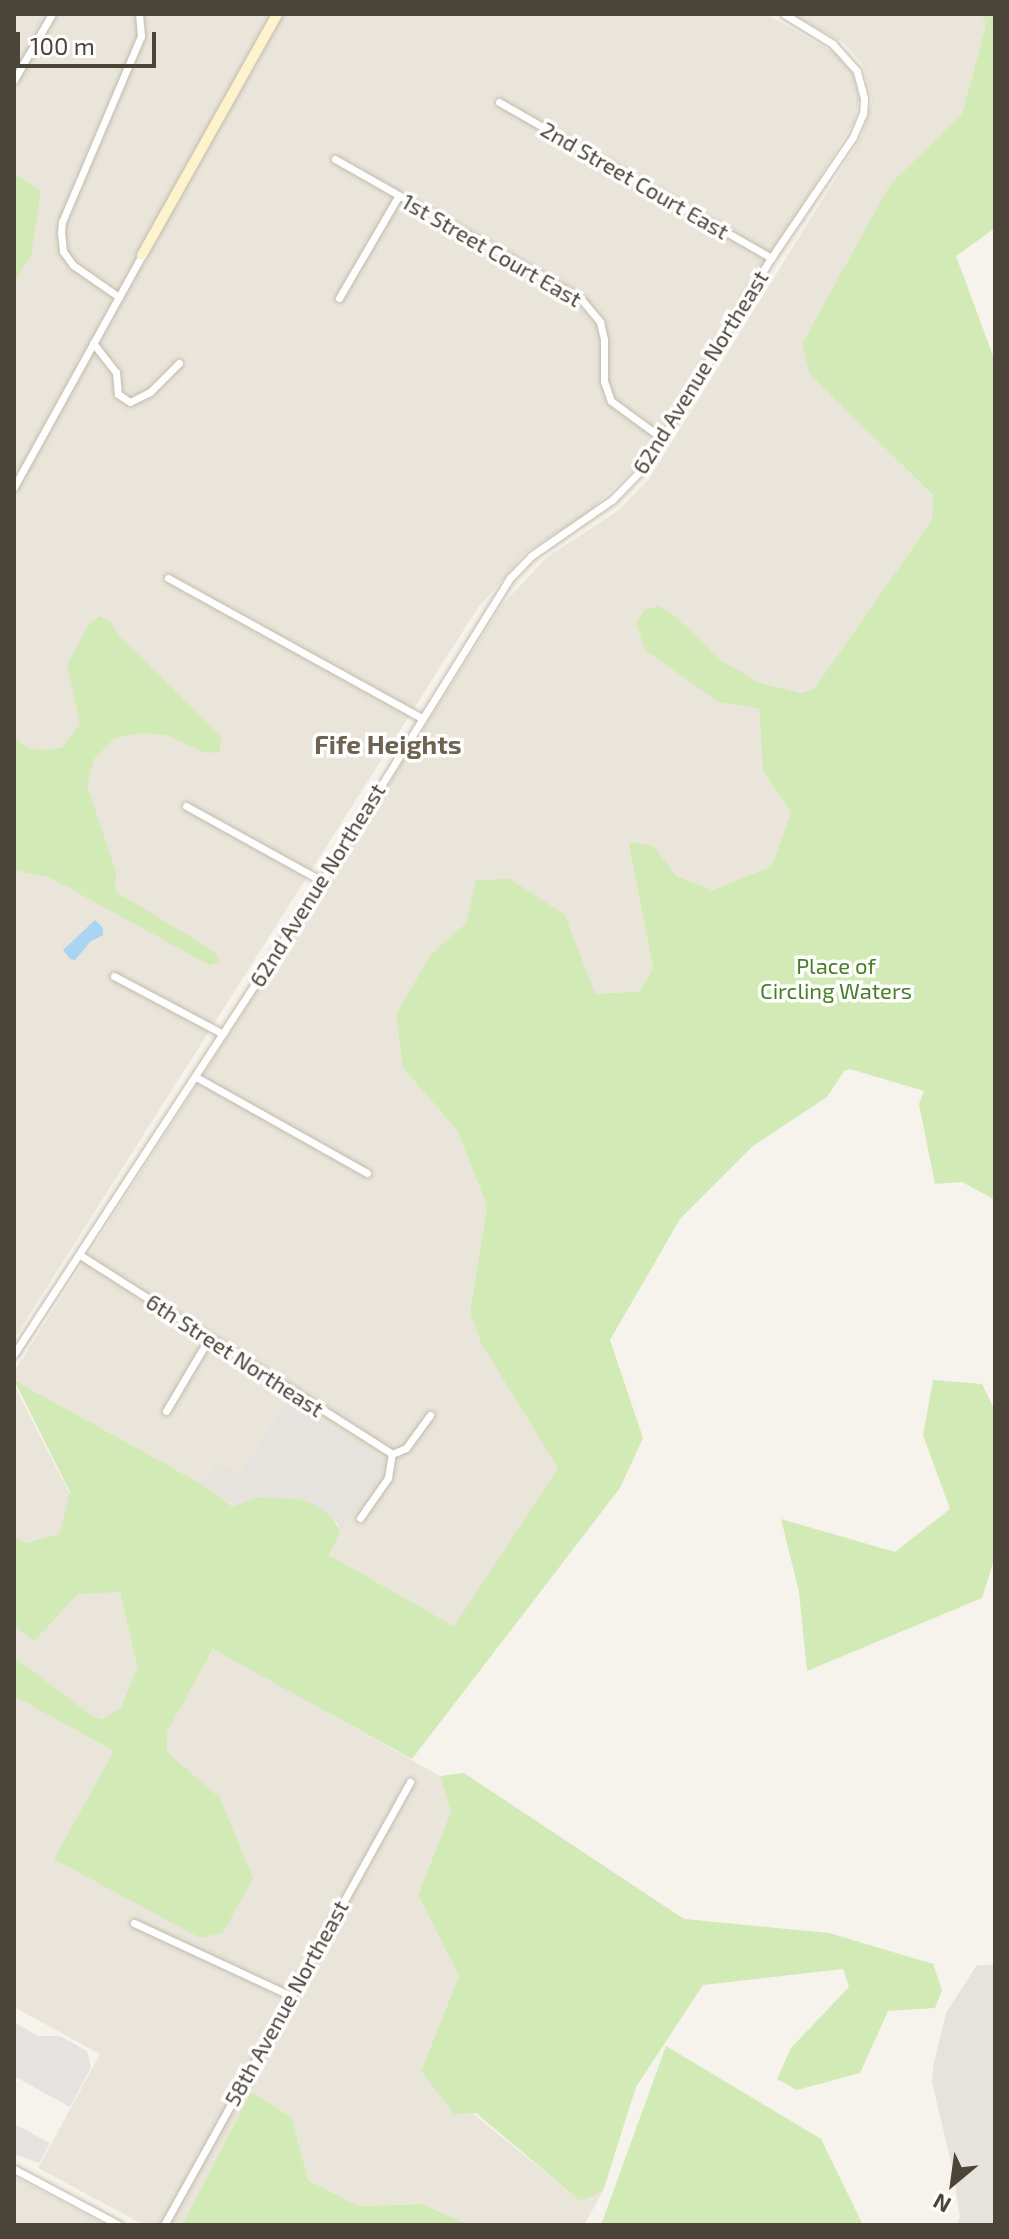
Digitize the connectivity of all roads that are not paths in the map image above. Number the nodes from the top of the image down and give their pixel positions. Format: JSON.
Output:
{"nodes":[{"id":1,"x":52,"y":14,"type":"edge"},
{"id":2,"x":139,"y":14,"type":"edge"},
{"id":3,"x":277,"y":14,"type":"edge"},
{"id":4,"x":784,"y":14,"type":"edge"},
{"id":5,"x":14,"y":80,"type":"edge"},
{"id":6,"x":499,"y":102,"type":"dead end"},
{"id":7,"x":335,"y":159,"type":"dead end"},
{"id":8,"x":399,"y":195,"type":"junction"},
{"id":9,"x":142,"y":255,"type":"joint"},
{"id":10,"x":771,"y":258,"type":"junction"},
{"id":11,"x":119,"y":297,"type":"junction"},
{"id":12,"x":339,"y":298,"type":"dead end"},
{"id":13,"x":93,"y":343,"type":"junction"},
{"id":14,"x":179,"y":363,"type":"dead end"},
{"id":15,"x":663,"y":439,"type":"junction"},
{"id":16,"x":14,"y":487,"type":"edge"},
{"id":17,"x":168,"y":578,"type":"dead end"},
{"id":18,"x":422,"y":718,"type":"junction"},
{"id":19,"x":186,"y":806,"type":"dead end"},
{"id":20,"x":322,"y":881,"type":"junction"},
{"id":21,"x":114,"y":976,"type":"dead end"},
{"id":22,"x":223,"y":1034,"type":"junction"},
{"id":23,"x":196,"y":1077,"type":"junction"},
{"id":24,"x":367,"y":1173,"type":"dead end"},
{"id":25,"x":80,"y":1255,"type":"junction"},
{"id":26,"x":208,"y":1340,"type":"junction"},
{"id":27,"x":14,"y":1354,"type":"edge"},
{"id":28,"x":166,"y":1411,"type":"dead end"},
{"id":29,"x":430,"y":1415,"type":"dead end"},
{"id":30,"x":392,"y":1454,"type":"junction"},
{"id":31,"x":360,"y":1518,"type":"dead end"},
{"id":32,"x":410,"y":1782,"type":"dead end"},
{"id":33,"x":134,"y":1923,"type":"dead end"},
{"id":34,"x":291,"y":1996,"type":"junction"},
{"id":35,"x":14,"y":2169,"type":"edge"},
{"id":36,"x":119,"y":2225,"type":"edge"},
{"id":37,"x":164,"y":2225,"type":"edge"}],
"edges":[{"from":1,"to":5,"type":"street"},
{"from":2,"to":11,"type":"street"},
{"from":3,"to":9,"type":"street"},
{"from":4,"to":10,"type":"street","name":"62nd Avenue Northeast"},
{"from":6,"to":10,"type":"street","name":"2nd Street Court East"},
{"from":7,"to":8,"type":"street","name":"1st Street Court East"},
{"from":8,"to":12,"type":"street"},
{"from":8,"to":15,"type":"street","name":"1st Street Court East"},
{"from":9,"to":11,"type":"street"},
{"from":10,"to":15,"type":"street","name":"62nd Avenue Northeast"},
{"from":11,"to":13,"type":"street"},
{"from":13,"to":14,"type":"street"},
{"from":13,"to":16,"type":"street"},
{"from":15,"to":18,"type":"street","name":"62nd Avenue Northeast"},
{"from":17,"to":18,"type":"street"},
{"from":18,"to":20,"type":"street","name":"62nd Avenue Northeast"},
{"from":19,"to":20,"type":"street"},
{"from":20,"to":22,"type":"street","name":"62nd Avenue Northeast"},
{"from":21,"to":22,"type":"street"},
{"from":22,"to":23,"type":"street","name":"62nd Avenue Northeast"},
{"from":23,"to":24,"type":"street"},
{"from":23,"to":25,"type":"street","name":"62nd Avenue Northeast"},
{"from":25,"to":26,"type":"street","name":"6th Street Northeast"},
{"from":25,"to":27,"type":"street","name":"62nd Avenue Northeast"},
{"from":26,"to":28,"type":"street"},
{"from":26,"to":30,"type":"street","name":"6th Street Northeast"},
{"from":29,"to":30,"type":"street"},
{"from":30,"to":31,"type":"street"},
{"from":32,"to":34,"type":"street","name":"58th Avenue Northeast"},
{"from":33,"to":34,"type":"street"},
{"from":34,"to":37,"type":"street","name":"58th Avenue Northeast"},
{"from":35,"to":36,"type":"street"}]}
